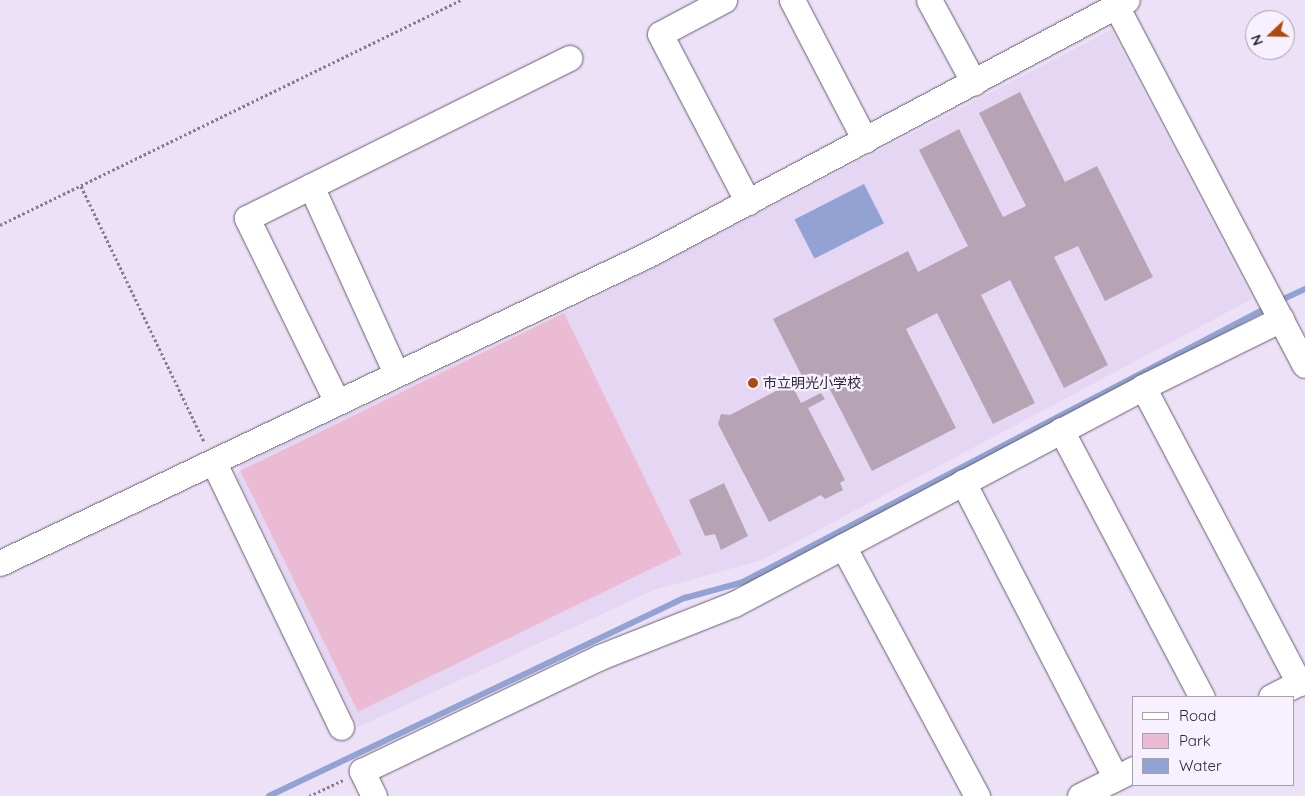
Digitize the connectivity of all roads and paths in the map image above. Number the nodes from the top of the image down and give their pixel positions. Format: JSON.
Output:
{"nodes":[{"id":1,"x":461,"y":0,"type":"edge"},
{"id":2,"x":724,"y":0,"type":"edge"},
{"id":3,"x":792,"y":0,"type":"edge"},
{"id":4,"x":929,"y":0,"type":"edge"},
{"id":5,"x":1119,"y":2,"type":"edge"},
{"id":6,"x":570,"y":58,"type":"dead end"},
{"id":7,"x":974,"y":83,"type":"junction"},
{"id":8,"x":865,"y":140,"type":"junction"},
{"id":9,"x":81,"y":186,"type":"junction"},
{"id":10,"x":311,"y":186,"type":"junction"},
{"id":11,"x":748,"y":202,"type":"junction"},
{"id":12,"x":0,"y":225,"type":"edge"},
{"id":13,"x":1276,"y":309,"type":"junction"},
{"id":14,"x":1305,"y":365,"type":"edge"},
{"id":15,"x":396,"y":373,"type":"junction"},
{"id":16,"x":1142,"y":387,"type":"junction"},
{"id":17,"x":337,"y":402,"type":"junction"},
{"id":18,"x":1061,"y":430,"type":"junction"},
{"id":19,"x":214,"y":463,"type":"junction"},
{"id":20,"x":963,"y":482,"type":"junction"},
{"id":21,"x":844,"y":546,"type":"junction"},
{"id":22,"x":0,"y":563,"type":"edge"},
{"id":23,"x":1302,"y":681,"type":"edge"},
{"id":24,"x":1201,"y":696,"type":"edge"},
{"id":25,"x":1273,"y":696,"type":"edge"},
{"id":26,"x":341,"y":727,"type":"dead end"},
{"id":27,"x":362,"y":771,"type":"junction"},
{"id":28,"x":1125,"y":773,"type":"edge"},
{"id":29,"x":309,"y":796,"type":"edge"},
{"id":30,"x":374,"y":796,"type":"edge"},
{"id":31,"x":977,"y":796,"type":"edge"},
{"id":32,"x":1080,"y":796,"type":"edge"}],
"edges":[{"from":1,"to":9,"type":"path"},
{"from":2,"to":11,"type":"street"},
{"from":3,"to":8,"type":"street"},
{"from":4,"to":7,"type":"street"},
{"from":5,"to":7,"type":"street"},
{"from":5,"to":13,"type":"street"},
{"from":6,"to":10,"type":"street"},
{"from":7,"to":8,"type":"street"},
{"from":8,"to":11,"type":"street"},
{"from":9,"to":12,"type":"path"},
{"from":9,"to":19,"type":"path"},
{"from":10,"to":15,"type":"street"},
{"from":10,"to":17,"type":"street"},
{"from":11,"to":15,"type":"street"},
{"from":13,"to":14,"type":"street"},
{"from":13,"to":16,"type":"street"},
{"from":15,"to":17,"type":"street"},
{"from":16,"to":18,"type":"street"},
{"from":16,"to":23,"type":"street"},
{"from":17,"to":19,"type":"street"},
{"from":18,"to":20,"type":"street"},
{"from":18,"to":24,"type":"street"},
{"from":19,"to":22,"type":"street"},
{"from":19,"to":26,"type":"street"},
{"from":20,"to":21,"type":"street"},
{"from":20,"to":28,"type":"street"},
{"from":21,"to":27,"type":"street"},
{"from":21,"to":31,"type":"street"},
{"from":23,"to":25,"type":"street"},
{"from":27,"to":29,"type":"path"},
{"from":27,"to":30,"type":"street"},
{"from":28,"to":32,"type":"street"}]}
